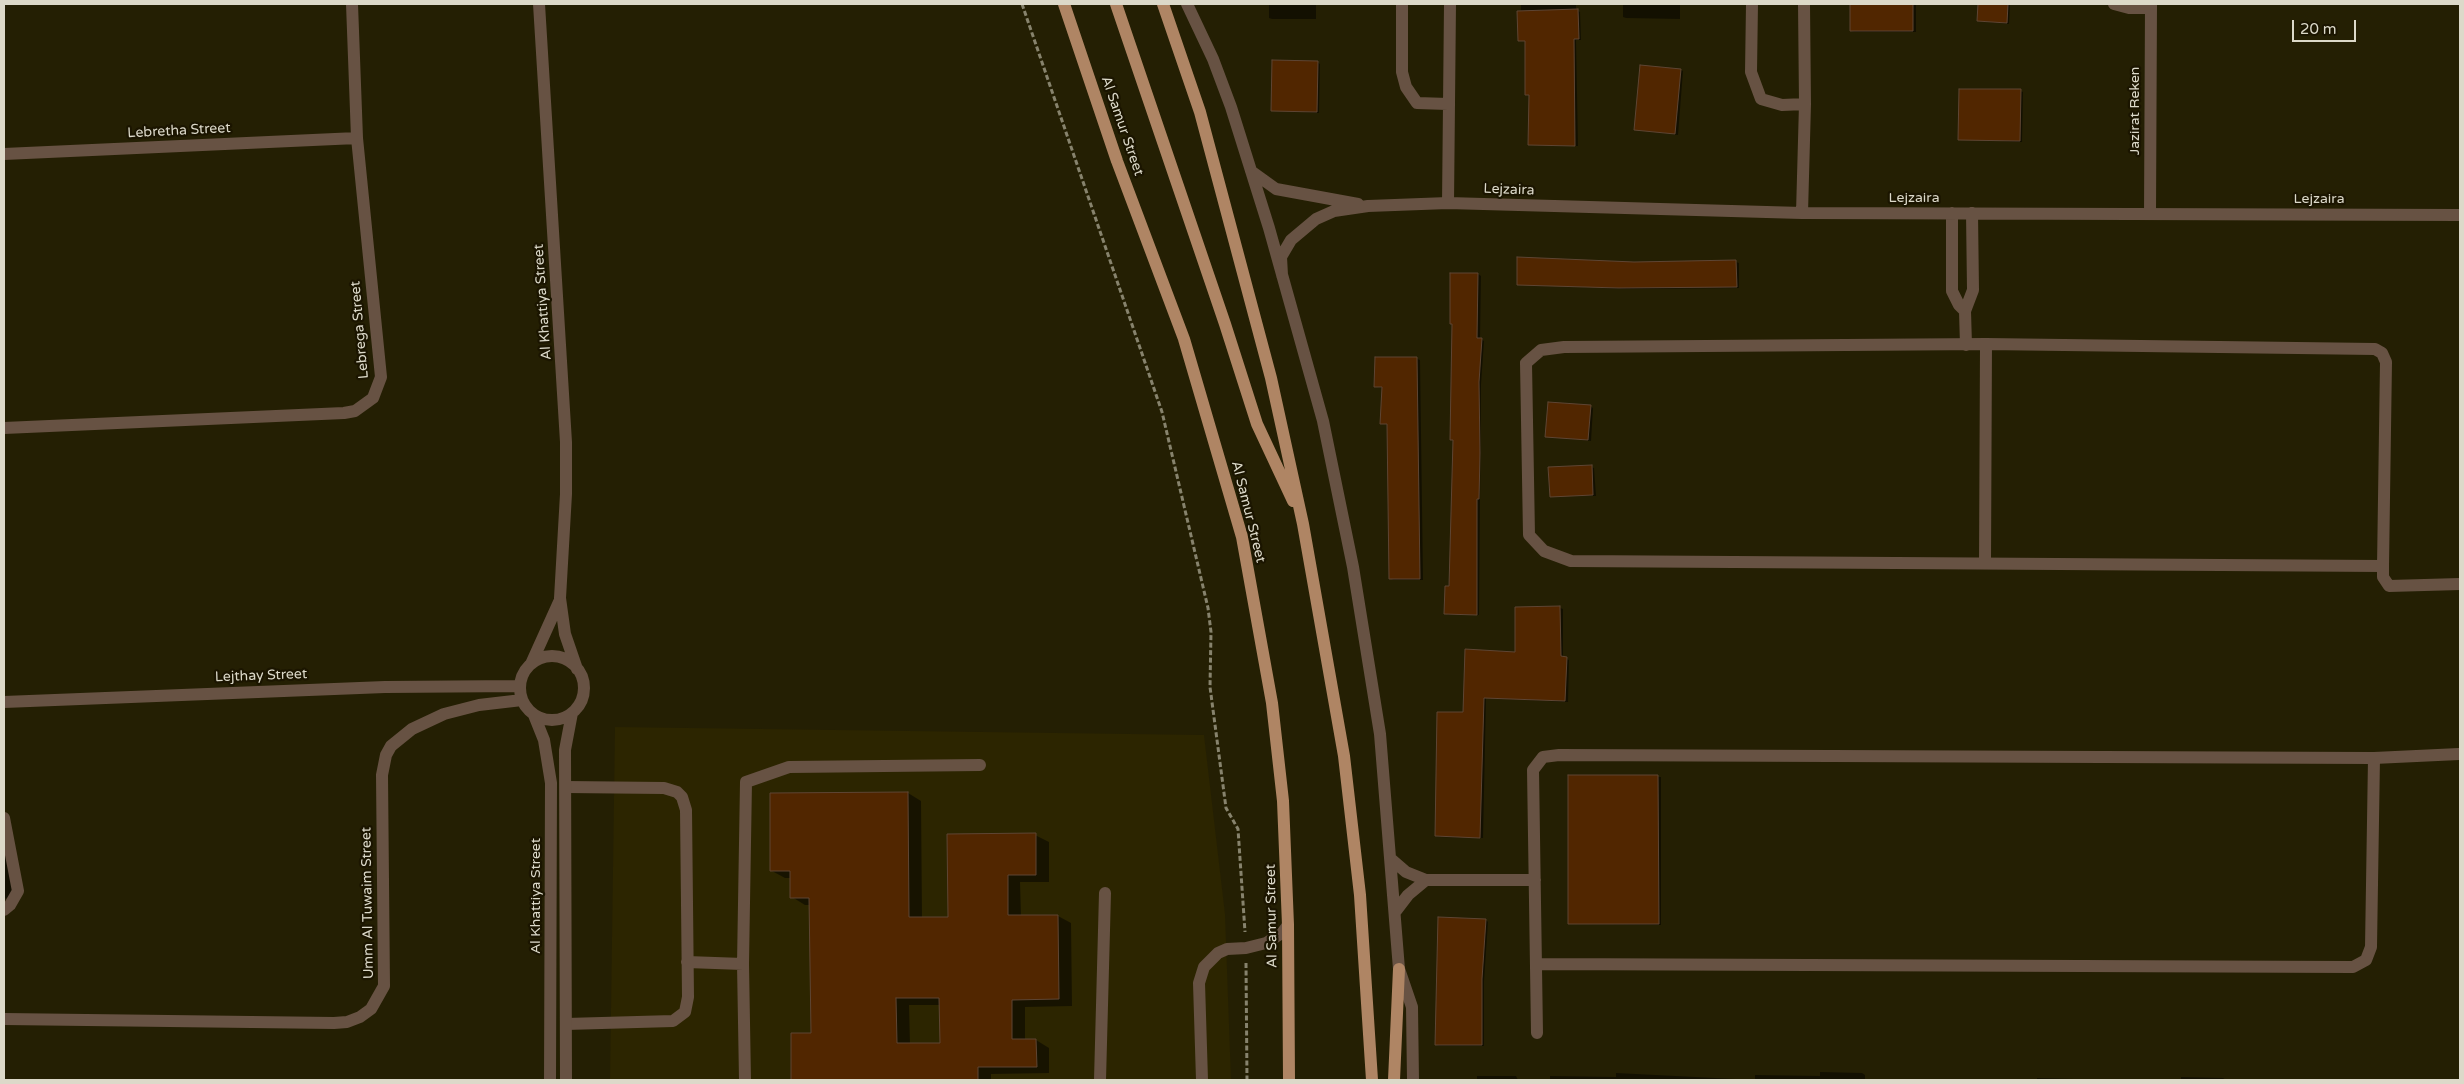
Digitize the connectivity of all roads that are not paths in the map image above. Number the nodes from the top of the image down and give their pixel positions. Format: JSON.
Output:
{"nodes":[{"id":1,"x":352,"y":4,"type":"edge"},
{"id":2,"x":539,"y":4,"type":"edge"},
{"id":3,"x":1064,"y":4,"type":"edge"},
{"id":4,"x":1116,"y":4,"type":"edge"},
{"id":5,"x":1163,"y":4,"type":"edge"},
{"id":6,"x":1187,"y":4,"type":"edge"},
{"id":7,"x":1402,"y":4,"type":"edge"},
{"id":8,"x":1450,"y":4,"type":"edge"},
{"id":9,"x":1752,"y":4,"type":"edge"},
{"id":10,"x":1804,"y":4,"type":"edge"},
{"id":11,"x":2114,"y":4,"type":"edge"},
{"id":12,"x":2151,"y":6,"type":"edge"},
{"id":13,"x":1448,"y":104,"type":"junction"},
{"id":14,"x":1805,"y":104,"type":"junction"},
{"id":15,"x":356,"y":138,"type":"junction"},
{"id":16,"x":4,"y":154,"type":"edge"},
{"id":17,"x":1251,"y":171,"type":"junction"},
{"id":18,"x":1448,"y":203,"type":"junction"},
{"id":19,"x":1368,"y":206,"type":"junction"},
{"id":20,"x":1802,"y":213,"type":"junction"},
{"id":21,"x":1952,"y":213,"type":"junction"},
{"id":22,"x":1972,"y":214,"type":"junction"},
{"id":23,"x":2150,"y":214,"type":"junction"},
{"id":24,"x":2460,"y":214,"type":"edge"},
{"id":25,"x":1282,"y":275,"type":"junction"},
{"id":26,"x":1965,"y":311,"type":"junction"},
{"id":27,"x":1986,"y":344,"type":"junction"},
{"id":28,"x":1966,"y":345,"type":"junction"},
{"id":29,"x":4,"y":428,"type":"edge"},
{"id":30,"x":1303,"y":524,"type":"junction"},
{"id":31,"x":1985,"y":563,"type":"junction"},
{"id":32,"x":2383,"y":566,"type":"junction"},
{"id":33,"x":2460,"y":584,"type":"edge"},
{"id":34,"x":560,"y":598,"type":"junction"},
{"id":35,"x":531,"y":664,"type":"junction"},
{"id":36,"x":577,"y":669,"type":"junction"},
{"id":37,"x":520,"y":686,"type":"junction"},
{"id":38,"x":522,"y":700,"type":"junction"},
{"id":39,"x":4,"y":702,"type":"edge"},
{"id":40,"x":572,"y":713,"type":"junction"},
{"id":41,"x":534,"y":715,"type":"junction"},
{"id":42,"x":2460,"y":754,"type":"edge"},
{"id":43,"x":2374,"y":758,"type":"junction"},
{"id":44,"x":980,"y":765,"type":"dead end"},
{"id":45,"x":566,"y":787,"type":"junction"},
{"id":46,"x":4,"y":818,"type":"edge"},
{"id":47,"x":1391,"y":859,"type":"junction"},
{"id":48,"x":1426,"y":880,"type":"junction"},
{"id":49,"x":1535,"y":880,"type":"junction"},
{"id":50,"x":1105,"y":893,"type":"dead end"},
{"id":51,"x":4,"y":910,"type":"edge"},
{"id":52,"x":1395,"y":912,"type":"junction"},
{"id":53,"x":1288,"y":925,"type":"junction"},
{"id":54,"x":687,"y":962,"type":"junction"},
{"id":55,"x":743,"y":964,"type":"junction"},
{"id":56,"x":1536,"y":964,"type":"junction"},
{"id":57,"x":1399,"y":969,"type":"junction"},
{"id":58,"x":4,"y":1018,"type":"edge"},
{"id":59,"x":566,"y":1024,"type":"junction"},
{"id":60,"x":1537,"y":1033,"type":"dead end"},
{"id":61,"x":550,"y":1080,"type":"edge"},
{"id":62,"x":566,"y":1080,"type":"edge"},
{"id":63,"x":745,"y":1080,"type":"edge"},
{"id":64,"x":1100,"y":1080,"type":"edge"},
{"id":65,"x":1202,"y":1080,"type":"edge"},
{"id":66,"x":1289,"y":1080,"type":"edge"},
{"id":67,"x":1372,"y":1080,"type":"edge"},
{"id":68,"x":1394,"y":1080,"type":"edge"},
{"id":69,"x":1413,"y":1080,"type":"edge"}],
"edges":[{"from":1,"to":15,"type":"street","name":"Lebrega Street"},
{"from":2,"to":34,"type":"street","name":"Al Khattiya Street"},
{"from":3,"to":53,"type":"main road","name":"Al Samur Street"},
{"from":4,"to":30,"type":"main road"},
{"from":5,"to":30,"type":"main road"},
{"from":6,"to":17,"type":"street"},
{"from":7,"to":13,"type":"street"},
{"from":8,"to":13,"type":"street"},
{"from":9,"to":14,"type":"street"},
{"from":10,"to":14,"type":"street"},
{"from":11,"to":12,"type":"street","name":"Jazirat Reken"},
{"from":12,"to":23,"type":"street","name":"Jazirat Reken"},
{"from":13,"to":18,"type":"street"},
{"from":14,"to":20,"type":"street"},
{"from":15,"to":16,"type":"street","name":"Lebretha Street"},
{"from":15,"to":29,"type":"street","name":"Lebrega Street"},
{"from":17,"to":19,"type":"street","name":"Lejzaira"},
{"from":17,"to":25,"type":"street"},
{"from":18,"to":19,"type":"street","name":"Lejzaira"},
{"from":18,"to":20,"type":"street","name":"Lejzaira"},
{"from":19,"to":25,"type":"street","name":"Lejzaira"},
{"from":20,"to":21,"type":"street","name":"Lejzaira"},
{"from":21,"to":22,"type":"street","name":"Lejzaira"},
{"from":21,"to":26,"type":"street"},
{"from":22,"to":23,"type":"street","name":"Lejzaira"},
{"from":22,"to":26,"type":"street"},
{"from":23,"to":24,"type":"street","name":"Lejzaira"},
{"from":25,"to":47,"type":"street"},
{"from":26,"to":28,"type":"street"},
{"from":27,"to":28,"type":"street"},
{"from":27,"to":31,"type":"street"},
{"from":27,"to":32,"type":"street"},
{"from":28,"to":31,"type":"street"},
{"from":30,"to":67,"type":"main road"},
{"from":31,"to":32,"type":"street"},
{"from":32,"to":33,"type":"street"},
{"from":34,"to":35,"type":"street","name":"Al Khattiya Street"},
{"from":34,"to":36,"type":"street","name":"Al Khattiya Street"},
{"from":35,"to":36,"type":"street"},
{"from":35,"to":37,"type":"street"},
{"from":36,"to":40,"type":"street"},
{"from":37,"to":38,"type":"street"},
{"from":37,"to":39,"type":"street","name":"Lejthay Street"},
{"from":38,"to":41,"type":"street"},
{"from":38,"to":58,"type":"street","name":"Umm Al Tuwaim Street"},
{"from":40,"to":41,"type":"street"},
{"from":40,"to":45,"type":"street"},
{"from":41,"to":61,"type":"street","name":"Al Khattiya Street"},
{"from":42,"to":43,"type":"street"},
{"from":43,"to":49,"type":"street"},
{"from":43,"to":56,"type":"street"},
{"from":44,"to":55,"type":"street"},
{"from":45,"to":54,"type":"street"},
{"from":45,"to":59,"type":"street"},
{"from":46,"to":51,"type":"street"},
{"from":47,"to":48,"type":"street"},
{"from":47,"to":52,"type":"street"},
{"from":48,"to":49,"type":"street"},
{"from":48,"to":52,"type":"street"},
{"from":49,"to":56,"type":"street"},
{"from":50,"to":64,"type":"street"},
{"from":52,"to":57,"type":"street"},
{"from":53,"to":65,"type":"street"},
{"from":53,"to":66,"type":"main road","name":"Al Samur Street"},
{"from":54,"to":55,"type":"street"},
{"from":54,"to":59,"type":"street"},
{"from":55,"to":63,"type":"street"},
{"from":56,"to":60,"type":"street"},
{"from":57,"to":68,"type":"main road"},
{"from":57,"to":69,"type":"street"},
{"from":59,"to":62,"type":"street"}]}
